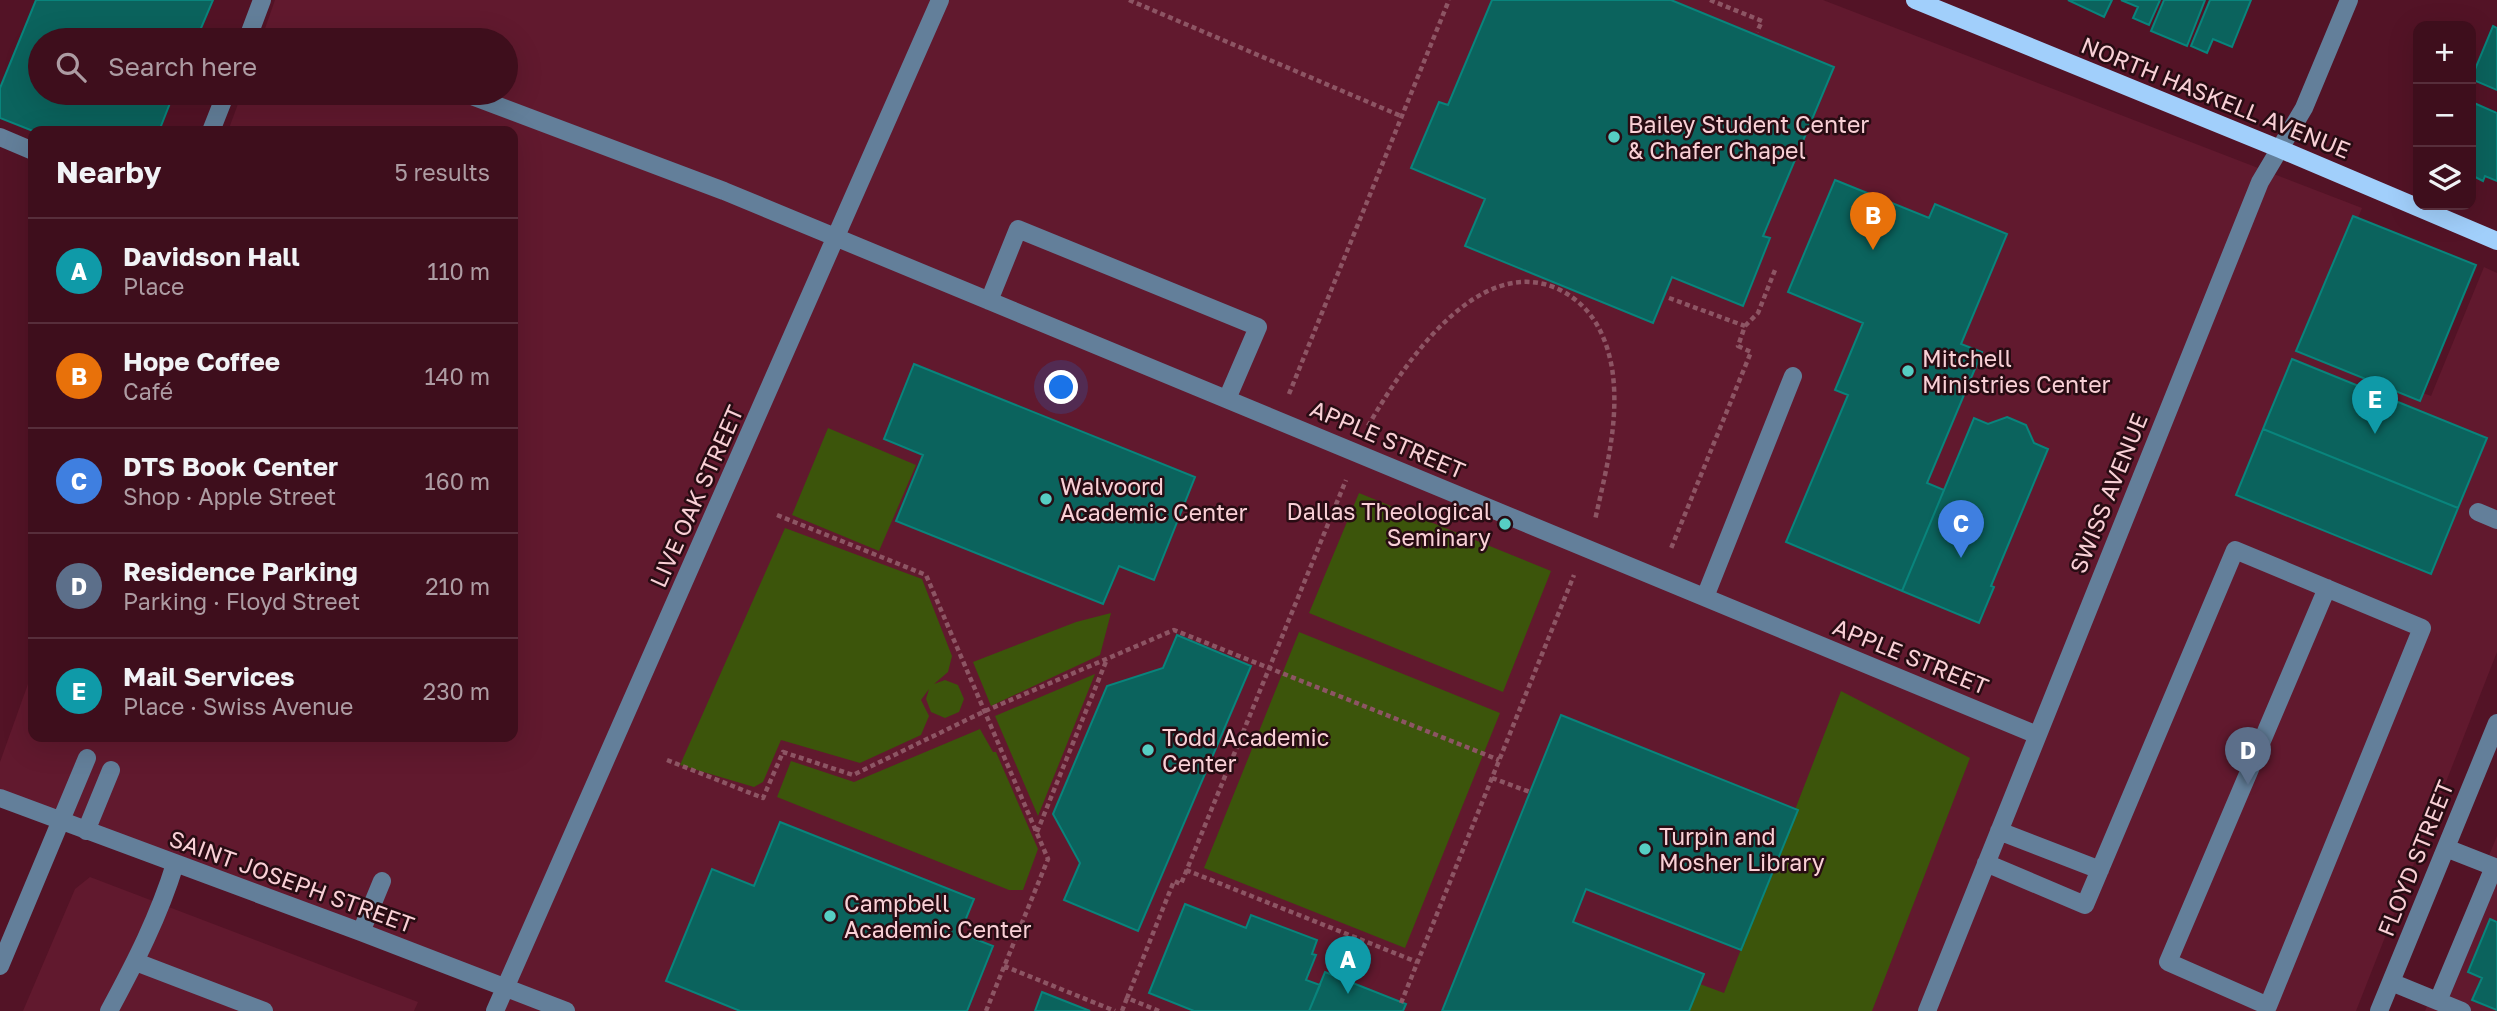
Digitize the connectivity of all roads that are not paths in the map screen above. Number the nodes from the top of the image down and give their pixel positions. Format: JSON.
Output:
{"nodes":[{"id":1,"x":262,"y":0,"type":"edge"},
{"id":2,"x":940,"y":0,"type":"edge"},
{"id":3,"x":1915,"y":0,"type":"edge"},
{"id":4,"x":2349,"y":0,"type":"edge"},
{"id":5,"x":252,"y":28,"type":"edge"},
{"id":6,"x":221,"y":105,"type":"edge"},
{"id":7,"x":496,"y":105,"type":"edge"},
{"id":8,"x":213,"y":126,"type":"edge"},
{"id":9,"x":0,"y":137,"type":"edge"},
{"id":10,"x":28,"y":149,"type":"edge"},
{"id":11,"x":2280,"y":149,"type":"junction"},
{"id":12,"x":836,"y":237,"type":"junction"},
{"id":13,"x":2497,"y":241,"type":"edge"},
{"id":14,"x":989,"y":301,"type":"junction"},
{"id":15,"x":1793,"y":376,"type":"dead end"},
{"id":16,"x":1227,"y":399,"type":"junction"},
{"id":17,"x":2478,"y":512,"type":"dead end"},
{"id":18,"x":2497,"y":520,"type":"edge"},
{"id":19,"x":2328,"y":588,"type":"junction"},
{"id":20,"x":1705,"y":597,"type":"junction"},
{"id":21,"x":2497,"y":723,"type":"edge"},
{"id":22,"x":2037,"y":735,"type":"junction"},
{"id":23,"x":88,"y":758,"type":"dead end"},
{"id":24,"x":111,"y":770,"type":"dead end"},
{"id":25,"x":0,"y":798,"type":"edge"},
{"id":26,"x":61,"y":822,"type":"junction"},
{"id":27,"x":86,"y":831,"type":"junction"},
{"id":28,"x":1999,"y":831,"type":"junction"},
{"id":29,"x":2446,"y":848,"type":"junction"},
{"id":30,"x":1986,"y":863,"type":"junction"},
{"id":31,"x":175,"y":864,"type":"junction"},
{"id":32,"x":2496,"y":867,"type":"edge"},
{"id":33,"x":2100,"y":870,"type":"junction"},
{"id":34,"x":382,"y":881,"type":"dead end"},
{"id":35,"x":361,"y":932,"type":"junction"},
{"id":36,"x":136,"y":962,"type":"junction"},
{"id":37,"x":0,"y":966,"type":"edge"},
{"id":38,"x":2391,"y":982,"type":"junction"},
{"id":39,"x":506,"y":988,"type":"junction"},
{"id":40,"x":2438,"y":1001,"type":"junction"},
{"id":41,"x":110,"y":1011,"type":"edge"},
{"id":42,"x":264,"y":1011,"type":"edge"},
{"id":43,"x":495,"y":1011,"type":"edge"},
{"id":44,"x":566,"y":1011,"type":"edge"},
{"id":45,"x":1927,"y":1011,"type":"edge"},
{"id":46,"x":2379,"y":1011,"type":"edge"},
{"id":47,"x":2462,"y":1011,"type":"edge"}],
"edges":[{"from":1,"to":5,"type":"street"},
{"from":2,"to":12,"type":"street","name":"LIVE OAK STREET"},
{"from":3,"to":11,"type":"main road","name":"NORTH HASKELL AVENUE"},
{"from":4,"to":11,"type":"street","name":"SWISS AVENUE"},
{"from":6,"to":8,"type":"street"},
{"from":7,"to":12,"type":"street","name":"APPLE STREET"},
{"from":9,"to":10,"type":"street"},
{"from":11,"to":13,"type":"main road","name":"NORTH HASKELL AVENUE"},
{"from":11,"to":22,"type":"street","name":"SWISS AVENUE"},
{"from":12,"to":14,"type":"street","name":"APPLE STREET"},
{"from":12,"to":39,"type":"street","name":"LIVE OAK STREET"},
{"from":14,"to":16,"type":"street","name":"APPLE STREET"},
{"from":14,"to":16,"type":"street"},
{"from":15,"to":20,"type":"street"},
{"from":16,"to":20,"type":"street","name":"APPLE STREET"},
{"from":17,"to":18,"type":"street"},
{"from":19,"to":19,"type":"street"},
{"from":19,"to":33,"type":"street"},
{"from":20,"to":22,"type":"street","name":"APPLE STREET"},
{"from":21,"to":29,"type":"street","name":"FLOYD STREET"},
{"from":22,"to":28,"type":"street","name":"SWISS AVENUE"},
{"from":23,"to":26,"type":"street"},
{"from":24,"to":27,"type":"street"},
{"from":25,"to":26,"type":"street","name":"SAINT JOSEPH STREET"},
{"from":26,"to":27,"type":"street","name":"SAINT JOSEPH STREET"},
{"from":26,"to":37,"type":"street"},
{"from":27,"to":31,"type":"street","name":"SAINT JOSEPH STREET"},
{"from":28,"to":30,"type":"street","name":"SWISS AVENUE"},
{"from":28,"to":33,"type":"street"},
{"from":29,"to":32,"type":"street"},
{"from":29,"to":38,"type":"street","name":"FLOYD STREET"},
{"from":30,"to":33,"type":"street"},
{"from":30,"to":45,"type":"street","name":"SWISS AVENUE"},
{"from":31,"to":35,"type":"street","name":"SAINT JOSEPH STREET"},
{"from":31,"to":36,"type":"street"},
{"from":32,"to":40,"type":"street"},
{"from":34,"to":35,"type":"street"},
{"from":35,"to":39,"type":"street","name":"SAINT JOSEPH STREET"},
{"from":36,"to":41,"type":"street"},
{"from":36,"to":42,"type":"street"},
{"from":38,"to":40,"type":"street"},
{"from":38,"to":46,"type":"street","name":"FLOYD STREET"},
{"from":39,"to":43,"type":"street","name":"LIVE OAK STREET"},
{"from":39,"to":44,"type":"street","name":"SAINT JOSEPH STREET"},
{"from":40,"to":47,"type":"street"}]}
